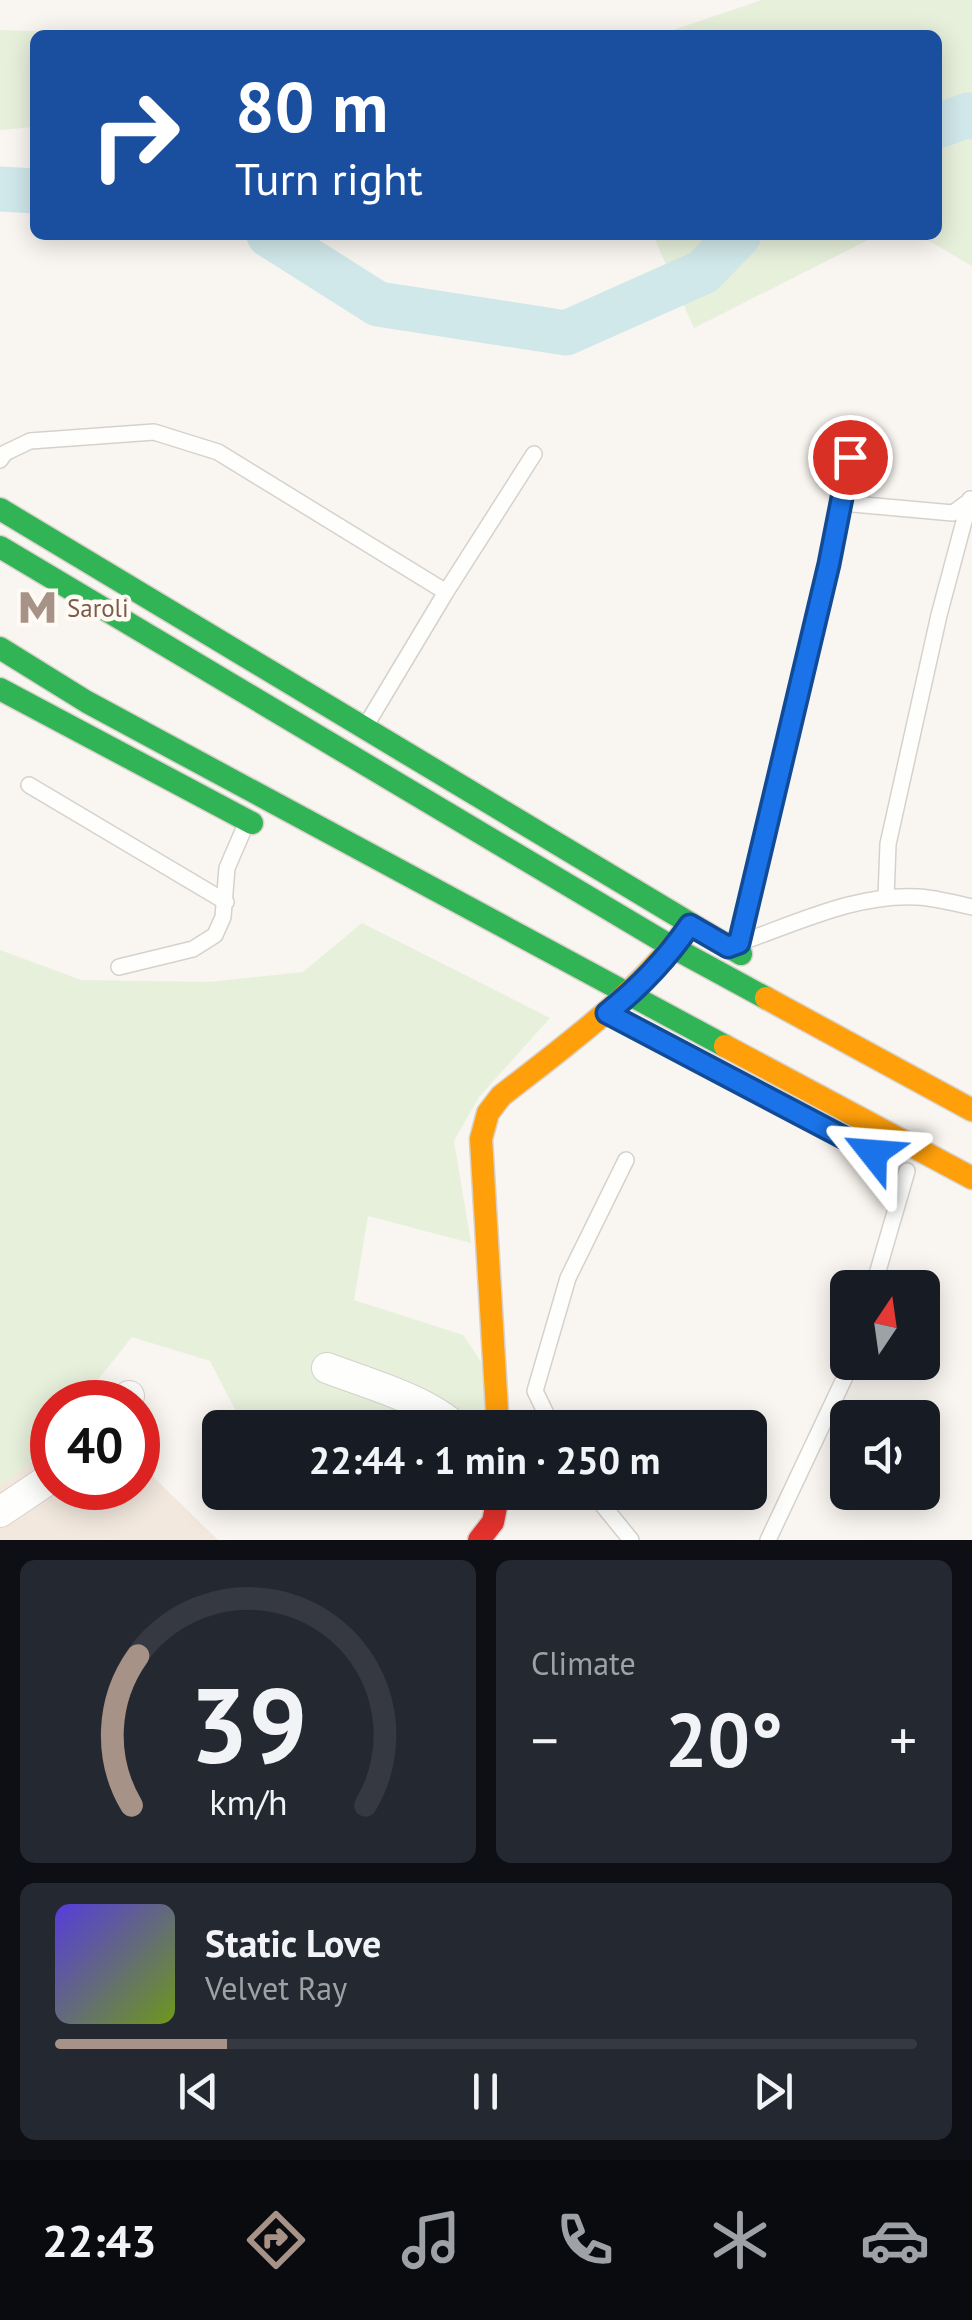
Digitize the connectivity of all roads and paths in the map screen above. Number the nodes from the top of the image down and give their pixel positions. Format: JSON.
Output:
{"nodes":[{"id":1,"x":534,"y":454,"type":"dead end"},
{"id":2,"x":850,"y":457,"type":"dead end"},
{"id":3,"x":0,"y":460,"type":"edge"},
{"id":4,"x":971,"y":499,"type":"edge"},
{"id":5,"x":842,"y":503,"type":"junction"},
{"id":6,"x":0,"y":509,"type":"edge"},
{"id":7,"x":0,"y":547,"type":"edge"},
{"id":8,"x":446,"y":592,"type":"junction"},
{"id":9,"x":0,"y":648,"type":"edge"},
{"id":10,"x":0,"y":688,"type":"edge"},
{"id":11,"x":366,"y":726,"type":"junction"},
{"id":12,"x":29,"y":785,"type":"dead end"},
{"id":13,"x":256,"y":825,"type":"joint"},
{"id":14,"x":886,"y":898,"type":"junction"},
{"id":15,"x":226,"y":902,"type":"junction"},
{"id":16,"x":972,"y":907,"type":"edge"},
{"id":17,"x":690,"y":925,"type":"junction"},
{"id":18,"x":733,"y":945,"type":"junction"},
{"id":19,"x":674,"y":948,"type":"junction"},
{"id":20,"x":760,"y":965,"type":"dead end"},
{"id":21,"x":120,"y":967,"type":"dead end"},
{"id":22,"x":628,"y":996,"type":"junction"},
{"id":23,"x":972,"y":1110,"type":"edge"},
{"id":24,"x":626,"y":1160,"type":"dead end"},
{"id":25,"x":906,"y":1171,"type":"dead end"},
{"id":26,"x":972,"y":1178,"type":"edge"},
{"id":27,"x":878,"y":1270,"type":"edge"},
{"id":28,"x":326,"y":1368,"type":"dead end"},
{"id":29,"x":844,"y":1380,"type":"edge"},
{"id":30,"x":428,"y":1410,"type":"edge"},
{"id":31,"x":497,"y":1410,"type":"edge"},
{"id":32,"x":545,"y":1410,"type":"edge"},
{"id":33,"x":30,"y":1492,"type":"edge"},
{"id":34,"x":607,"y":1510,"type":"edge"},
{"id":35,"x":0,"y":1512,"type":"edge"},
{"id":36,"x":631,"y":1540,"type":"edge"},
{"id":37,"x":768,"y":1540,"type":"edge"}],
"edges":[{"from":1,"to":8,"type":"lane"},
{"from":2,"to":5,"type":"lane"},
{"from":3,"to":8,"type":"lane"},
{"from":4,"to":5,"type":"lane"},
{"from":4,"to":14,"type":"lane"},
{"from":5,"to":18,"type":"lane"},
{"from":6,"to":11,"type":"main road"},
{"from":7,"to":19,"type":"main road"},
{"from":8,"to":11,"type":"lane"},
{"from":9,"to":22,"type":"main road"},
{"from":10,"to":13,"type":"main road"},
{"from":11,"to":17,"type":"main road"},
{"from":12,"to":15,"type":"lane"},
{"from":13,"to":15,"type":"lane"},
{"from":14,"to":16,"type":"lane"},
{"from":14,"to":18,"type":"lane"},
{"from":15,"to":21,"type":"lane"},
{"from":17,"to":18,"type":"main road"},
{"from":17,"to":19,"type":"main road"},
{"from":18,"to":20,"type":"main road"},
{"from":19,"to":22,"type":"main road"},
{"from":19,"to":23,"type":"main road"},
{"from":22,"to":26,"type":"main road"},
{"from":22,"to":31,"type":"main road"},
{"from":24,"to":32,"type":"lane"},
{"from":25,"to":27,"type":"lane"},
{"from":28,"to":30,"type":"street"},
{"from":29,"to":37,"type":"lane"},
{"from":33,"to":35,"type":"street"},
{"from":34,"to":36,"type":"lane"}]}
